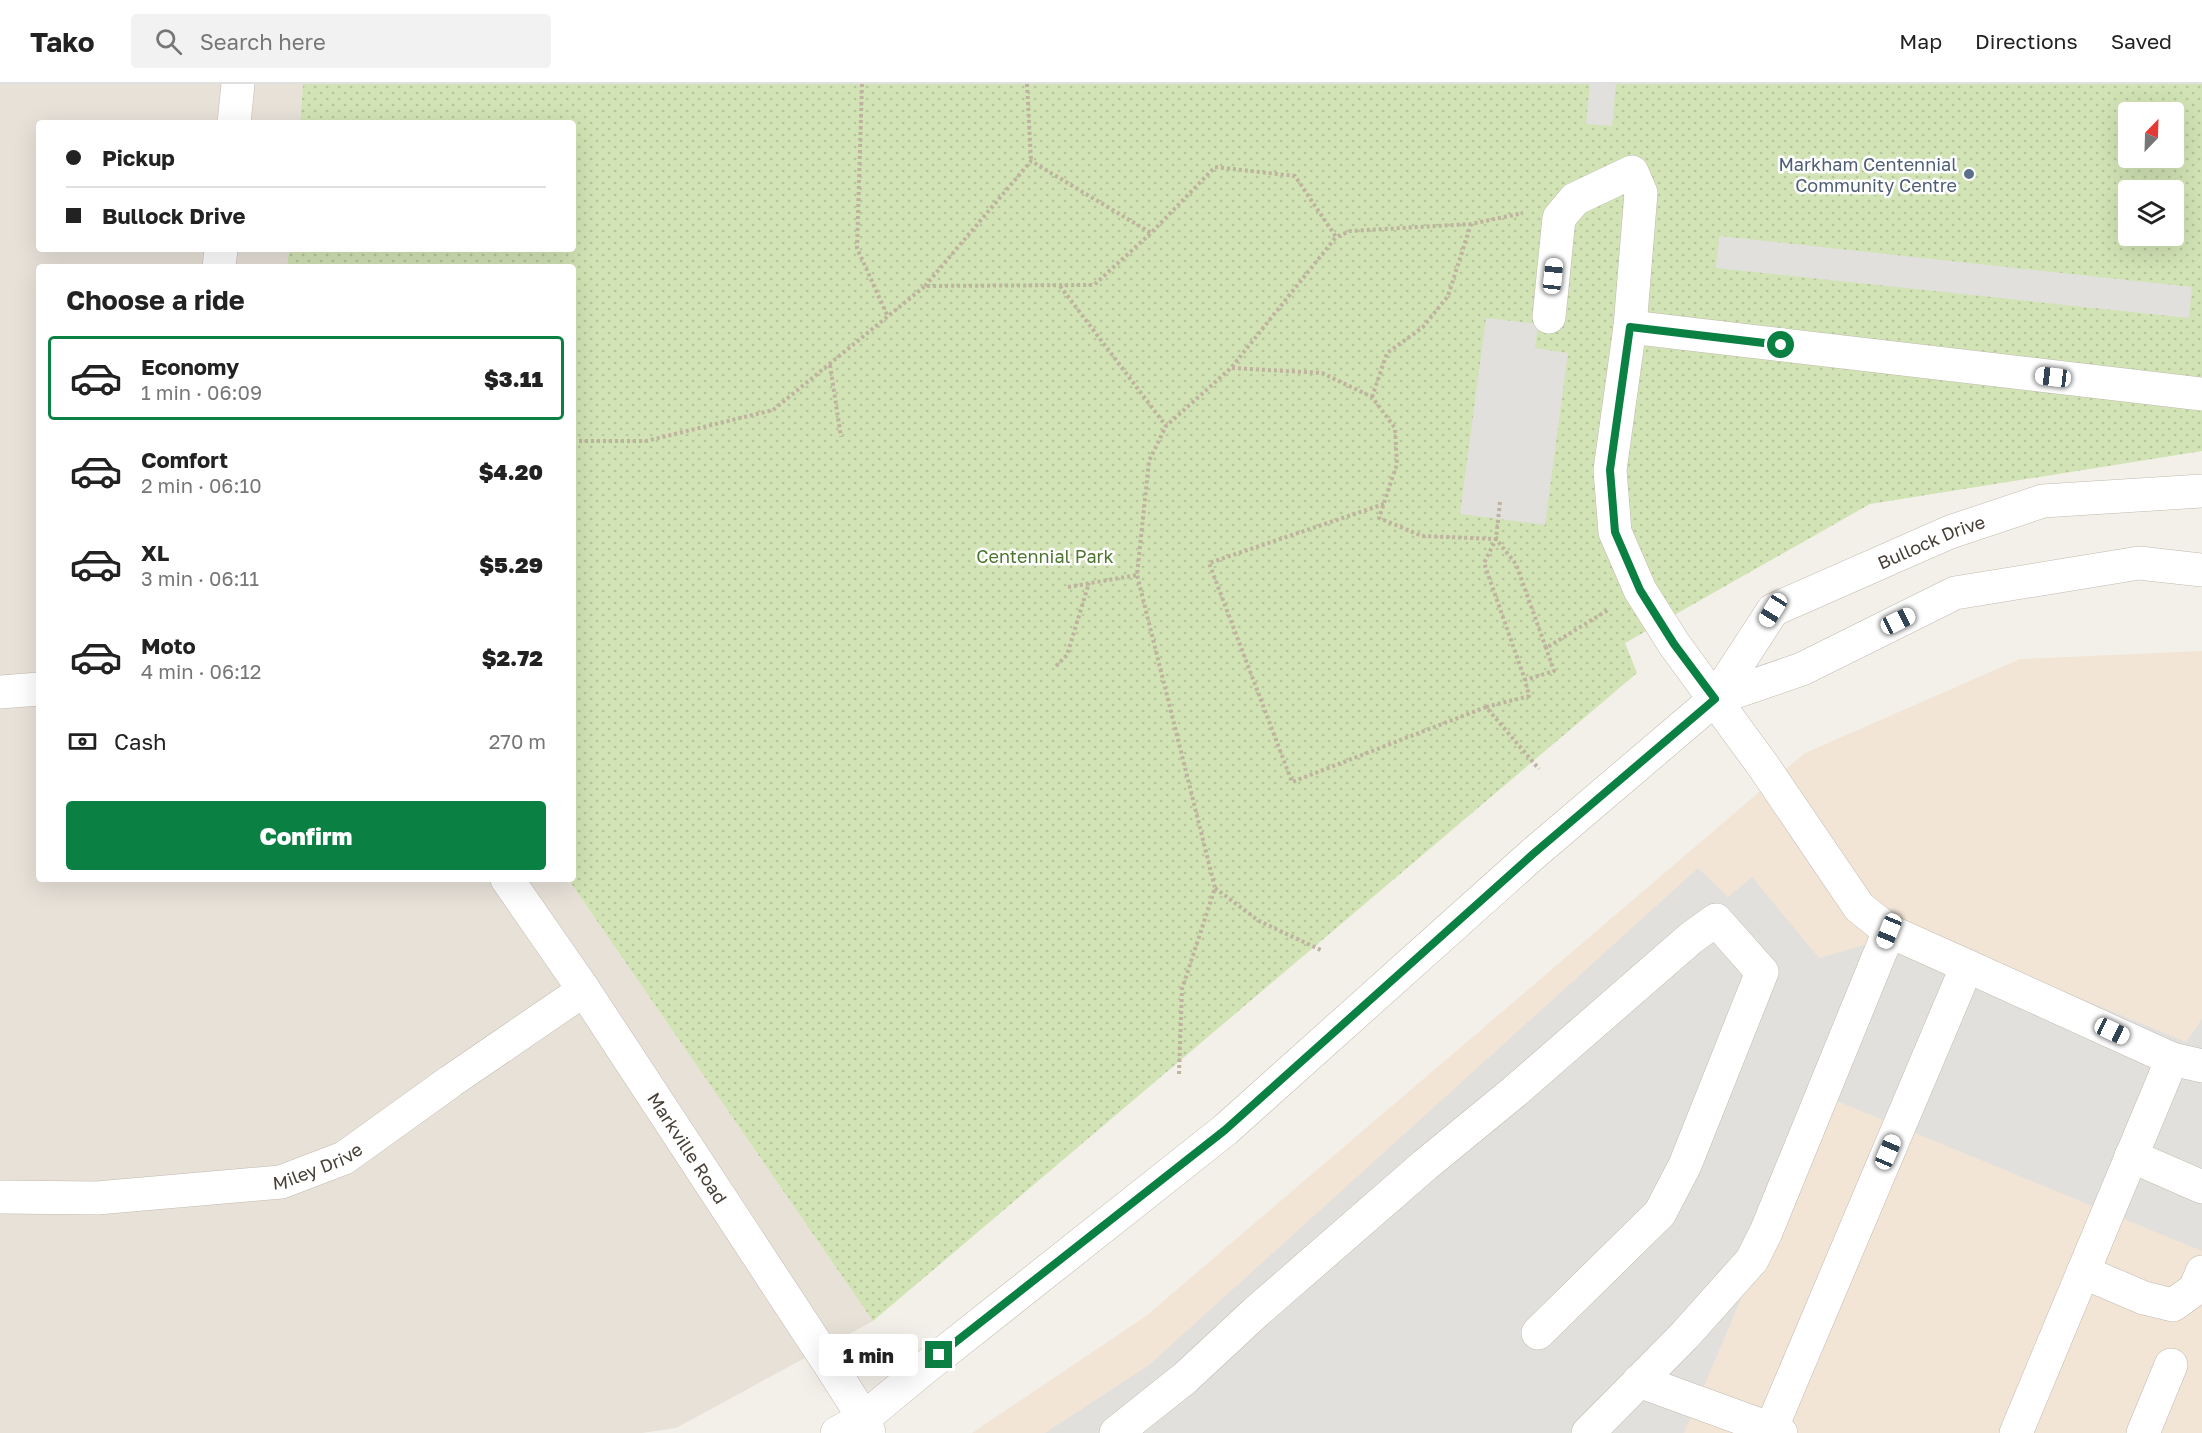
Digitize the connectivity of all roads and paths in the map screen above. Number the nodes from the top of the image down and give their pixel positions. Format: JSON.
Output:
{"nodes":[{"id":1,"x":238,"y":84,"type":"edge"},
{"id":2,"x":862,"y":84,"type":"edge"},
{"id":3,"x":1027,"y":84,"type":"edge"},
{"id":4,"x":234,"y":120,"type":"edge"},
{"id":5,"x":1031,"y":161,"type":"junction"},
{"id":6,"x":1524,"y":213,"type":"dead end"},
{"id":7,"x":1471,"y":224,"type":"junction"},
{"id":8,"x":1151,"y":233,"type":"junction"},
{"id":9,"x":1336,"y":237,"type":"junction"},
{"id":10,"x":1060,"y":285,"type":"junction"},
{"id":11,"x":925,"y":286,"type":"junction"},
{"id":12,"x":888,"y":317,"type":"junction"},
{"id":13,"x":1549,"y":318,"type":"dead end"},
{"id":14,"x":1630,"y":327,"type":"junction"},
{"id":15,"x":830,"y":365,"type":"junction"},
{"id":16,"x":1231,"y":368,"type":"junction"},
{"id":17,"x":2202,"y":394,"type":"edge"},
{"id":18,"x":1372,"y":397,"type":"junction"},
{"id":19,"x":1166,"y":426,"type":"junction"},
{"id":20,"x":841,"y":437,"type":"dead end"},
{"id":21,"x":576,"y":441,"type":"edge"},
{"id":22,"x":2202,"y":491,"type":"edge"},
{"id":23,"x":1500,"y":502,"type":"dead end"},
{"id":24,"x":1384,"y":504,"type":"junction"},
{"id":25,"x":1496,"y":539,"type":"junction"},
{"id":26,"x":2202,"y":570,"type":"edge"},
{"id":27,"x":1137,"y":575,"type":"junction"},
{"id":28,"x":1089,"y":583,"type":"junction"},
{"id":29,"x":1068,"y":587,"type":"dead end"},
{"id":30,"x":1640,"y":590,"type":"junction"},
{"id":31,"x":1544,"y":642,"type":"junction"},
{"id":32,"x":1056,"y":666,"type":"dead end"},
{"id":33,"x":1525,"y":680,"type":"junction"},
{"id":34,"x":36,"y":689,"type":"edge"},
{"id":35,"x":0,"y":692,"type":"edge"},
{"id":36,"x":1715,"y":699,"type":"junction"},
{"id":37,"x":1486,"y":707,"type":"junction"},
{"id":38,"x":1539,"y":769,"type":"dead end"},
{"id":39,"x":509,"y":882,"type":"edge"},
{"id":40,"x":1215,"y":888,"type":"junction"},
{"id":41,"x":1889,"y":931,"type":"junction"},
{"id":42,"x":1323,"y":951,"type":"dead end"},
{"id":43,"x":1967,"y":966,"type":"junction"},
{"id":44,"x":584,"y":990,"type":"junction"},
{"id":45,"x":2187,"y":1062,"type":"edge"},
{"id":46,"x":1179,"y":1074,"type":"dead end"},
{"id":47,"x":2131,"y":1156,"type":"junction"},
{"id":48,"x":2202,"y":1187,"type":"edge"},
{"id":49,"x":0,"y":1197,"type":"edge"},
{"id":50,"x":2083,"y":1272,"type":"junction"},
{"id":51,"x":2202,"y":1272,"type":"edge"},
{"id":52,"x":1538,"y":1333,"type":"dead end"},
{"id":53,"x":2171,"y":1365,"type":"dead end"},
{"id":54,"x":1639,"y":1381,"type":"junction"},
{"id":55,"x":864,"y":1429,"type":"edge"},
{"id":56,"x":1776,"y":1431,"type":"edge"},
{"id":57,"x":1116,"y":1433,"type":"edge"},
{"id":58,"x":1588,"y":1433,"type":"edge"},
{"id":59,"x":2016,"y":1433,"type":"edge"},
{"id":60,"x":2143,"y":1433,"type":"edge"}],
"edges":[{"from":1,"to":4,"type":"street"},
{"from":2,"to":12,"type":"path"},
{"from":3,"to":5,"type":"path"},
{"from":5,"to":8,"type":"path"},
{"from":5,"to":11,"type":"path"},
{"from":6,"to":7,"type":"path"},
{"from":7,"to":9,"type":"path"},
{"from":7,"to":18,"type":"path"},
{"from":8,"to":9,"type":"path"},
{"from":8,"to":10,"type":"path"},
{"from":9,"to":16,"type":"path"},
{"from":10,"to":11,"type":"path"},
{"from":10,"to":19,"type":"path"},
{"from":11,"to":12,"type":"path"},
{"from":12,"to":15,"type":"path"},
{"from":13,"to":14,"type":"street"},
{"from":14,"to":17,"type":"street"},
{"from":14,"to":30,"type":"street"},
{"from":15,"to":20,"type":"path"},
{"from":15,"to":21,"type":"path"},
{"from":16,"to":18,"type":"path"},
{"from":16,"to":19,"type":"path"},
{"from":18,"to":24,"type":"path"},
{"from":19,"to":27,"type":"path"},
{"from":22,"to":36,"type":"street","name":"Bullock Drive"},
{"from":23,"to":25,"type":"path"},
{"from":24,"to":25,"type":"path"},
{"from":24,"to":37,"type":"path"},
{"from":25,"to":31,"type":"path"},
{"from":25,"to":33,"type":"path"},
{"from":26,"to":36,"type":"street","name":"Bullock Drive"},
{"from":27,"to":28,"type":"path"},
{"from":27,"to":40,"type":"path"},
{"from":28,"to":29,"type":"path"},
{"from":28,"to":32,"type":"path"},
{"from":30,"to":31,"type":"path"},
{"from":30,"to":36,"type":"street"},
{"from":31,"to":33,"type":"path"},
{"from":33,"to":37,"type":"path"},
{"from":34,"to":35,"type":"street"},
{"from":36,"to":41,"type":"street"},
{"from":36,"to":55,"type":"street","name":"Bullock Drive"},
{"from":37,"to":38,"type":"path"},
{"from":39,"to":44,"type":"street","name":"Markville Road"},
{"from":40,"to":42,"type":"path"},
{"from":40,"to":46,"type":"path"},
{"from":41,"to":43,"type":"street"},
{"from":41,"to":54,"type":"street"},
{"from":43,"to":45,"type":"street"},
{"from":43,"to":56,"type":"street"},
{"from":44,"to":49,"type":"street","name":"Miley Drive"},
{"from":44,"to":55,"type":"street","name":"Markville Road"},
{"from":45,"to":47,"type":"street"},
{"from":47,"to":48,"type":"street"},
{"from":47,"to":50,"type":"street"},
{"from":50,"to":51,"type":"street"},
{"from":50,"to":59,"type":"street"},
{"from":52,"to":57,"type":"street"},
{"from":53,"to":60,"type":"street"},
{"from":54,"to":56,"type":"street"},
{"from":54,"to":58,"type":"street"}]}
